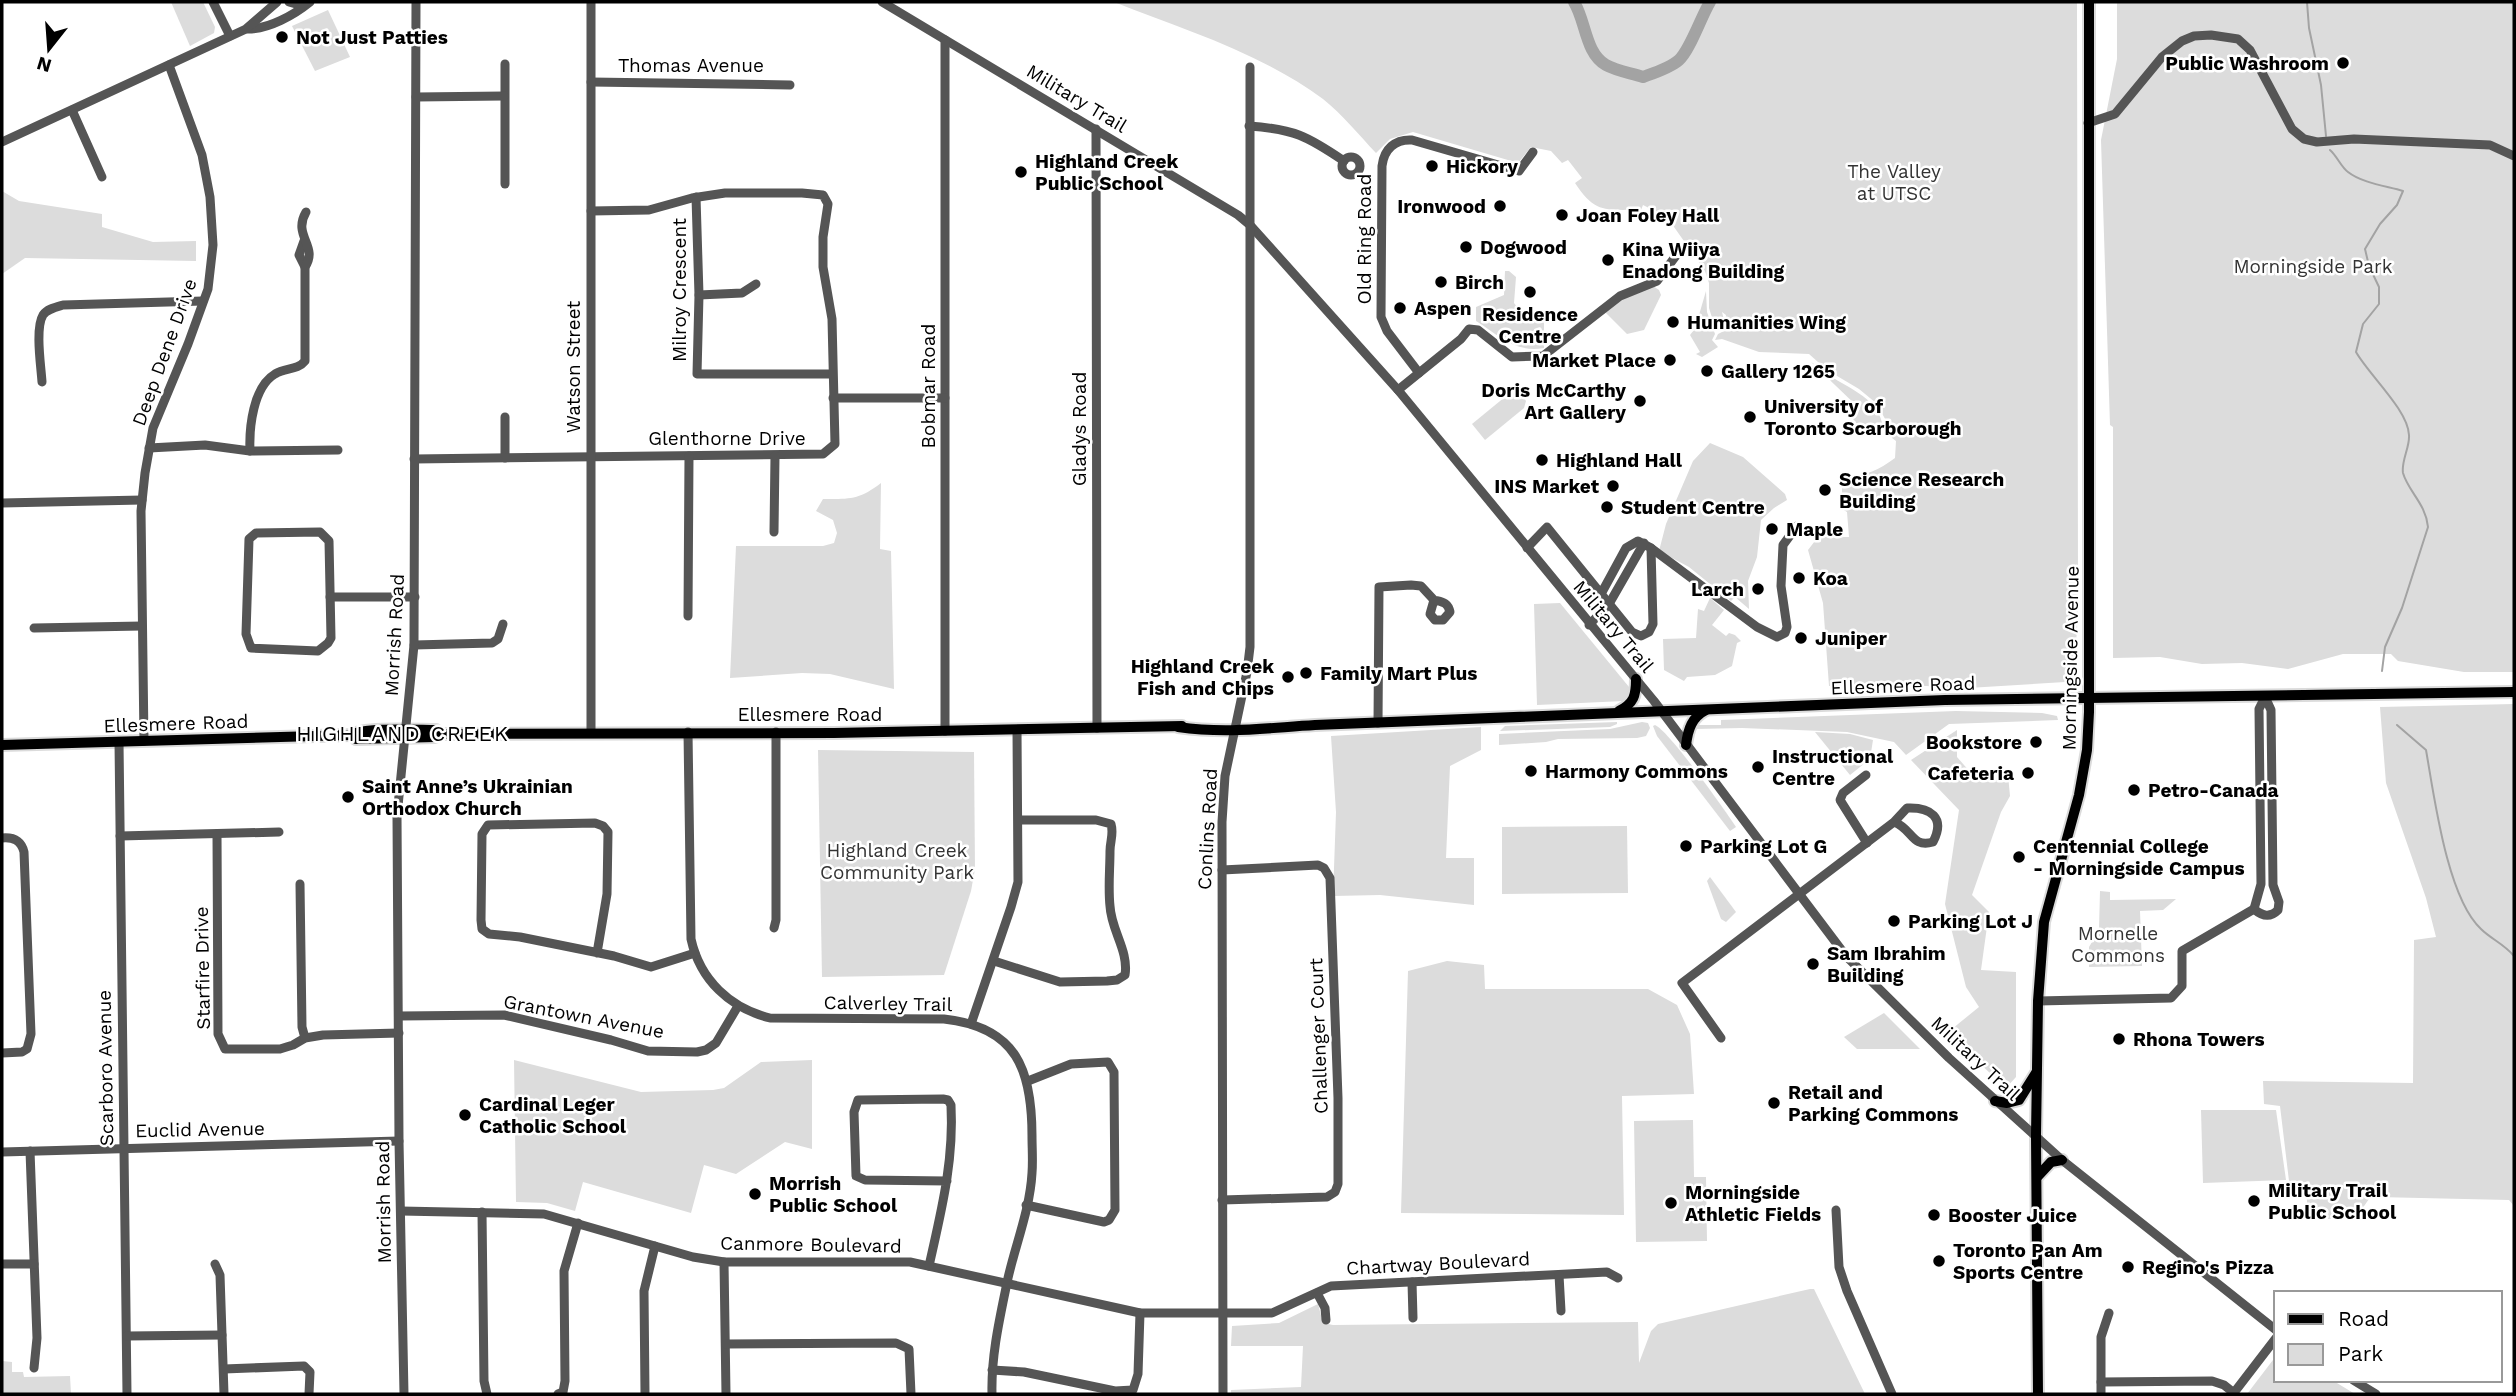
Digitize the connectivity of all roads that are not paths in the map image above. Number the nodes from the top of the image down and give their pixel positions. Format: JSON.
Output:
{"nodes":[{"id":1,"x":213,"y":2,"type":"edge"},
{"id":2,"x":278,"y":2,"type":"edge"},
{"id":3,"x":289,"y":2,"type":"edge"},
{"id":4,"x":310,"y":2,"type":"edge"},
{"id":5,"x":416,"y":2,"type":"edge"},
{"id":6,"x":591,"y":2,"type":"edge"},
{"id":7,"x":882,"y":2,"type":"edge"},
{"id":8,"x":2089,"y":2,"type":"edge"},
{"id":9,"x":300,"y":10,"type":"junction"},
{"id":10,"x":246,"y":29,"type":"junction"},
{"id":11,"x":230,"y":36,"type":"junction"},
{"id":12,"x":945,"y":40,"type":"junction"},
{"id":13,"x":505,"y":64,"type":"dead end"},
{"id":14,"x":169,"y":65,"type":"junction"},
{"id":15,"x":1250,"y":67,"type":"dead end"},
{"id":16,"x":591,"y":82,"type":"junction"},
{"id":17,"x":790,"y":85,"type":"dead end"},
{"id":18,"x":504,"y":96,"type":"junction"},
{"id":19,"x":416,"y":97,"type":"junction"},
{"id":20,"x":72,"y":110,"type":"junction"},
{"id":21,"x":2088,"y":123,"type":"junction"},
{"id":22,"x":1249,"y":126,"type":"junction"},
{"id":23,"x":1096,"y":129,"type":"junction"},
{"id":24,"x":2,"y":140,"type":"edge"},
{"id":25,"x":1533,"y":152,"type":"dead end"},
{"id":26,"x":2514,"y":156,"type":"edge"},
{"id":27,"x":1344,"y":161,"type":"dead end"},
{"id":28,"x":102,"y":177,"type":"dead end"},
{"id":29,"x":505,"y":184,"type":"dead end"},
{"id":30,"x":696,"y":197,"type":"junction"},
{"id":31,"x":591,"y":211,"type":"junction"},
{"id":32,"x":306,"y":212,"type":"dead end"},
{"id":33,"x":1250,"y":225,"type":"junction"},
{"id":34,"x":1678,"y":253,"type":"dead end"},
{"id":35,"x":756,"y":284,"type":"dead end"},
{"id":36,"x":699,"y":295,"type":"junction"},
{"id":37,"x":203,"y":301,"type":"junction"},
{"id":38,"x":1419,"y":373,"type":"junction"},
{"id":39,"x":832,"y":374,"type":"junction"},
{"id":40,"x":42,"y":382,"type":"dead end"},
{"id":41,"x":1398,"y":390,"type":"junction"},
{"id":42,"x":833,"y":398,"type":"junction"},
{"id":43,"x":945,"y":398,"type":"junction"},
{"id":44,"x":505,"y":417,"type":"dead end"},
{"id":45,"x":149,"y":448,"type":"junction"},
{"id":46,"x":338,"y":450,"type":"dead end"},
{"id":47,"x":250,"y":451,"type":"junction"},
{"id":48,"x":590,"y":456,"type":"junction"},
{"id":49,"x":689,"y":456,"type":"junction"},
{"id":50,"x":775,"y":456,"type":"junction"},
{"id":51,"x":505,"y":458,"type":"junction"},
{"id":52,"x":414,"y":459,"type":"junction"},
{"id":53,"x":142,"y":500,"type":"junction"},
{"id":54,"x":2,"y":503,"type":"edge"},
{"id":55,"x":1797,"y":526,"type":"dead end"},
{"id":56,"x":774,"y":532,"type":"dead end"},
{"id":57,"x":1647,"y":545,"type":"junction"},
{"id":58,"x":1527,"y":548,"type":"junction"},
{"id":59,"x":1601,"y":594,"type":"junction"},
{"id":60,"x":330,"y":597,"type":"junction"},
{"id":61,"x":415,"y":597,"type":"junction"},
{"id":62,"x":1434,"y":600,"type":"dead end"},
{"id":63,"x":1609,"y":604,"type":"junction"},
{"id":64,"x":688,"y":616,"type":"dead end"},
{"id":65,"x":503,"y":625,"type":"dead end"},
{"id":66,"x":1590,"y":625,"type":"junction"},
{"id":67,"x":142,"y":626,"type":"junction"},
{"id":68,"x":34,"y":628,"type":"dead end"},
{"id":69,"x":414,"y":645,"type":"junction"},
{"id":70,"x":1636,"y":679,"type":"junction"},
{"id":71,"x":2514,"y":692,"type":"edge"},
{"id":72,"x":2265,"y":697,"type":"junction"},
{"id":73,"x":2089,"y":699,"type":"junction"},
{"id":74,"x":1709,"y":709,"type":"junction"},
{"id":75,"x":1660,"y":710,"type":"junction"},
{"id":76,"x":1616,"y":712,"type":"junction"},
{"id":77,"x":1378,"y":723,"type":"junction"},
{"id":78,"x":1097,"y":728,"type":"junction"},
{"id":79,"x":1235,"y":729,"type":"junction"},
{"id":80,"x":1017,"y":730,"type":"junction"},
{"id":81,"x":946,"y":731,"type":"junction"},
{"id":82,"x":688,"y":732,"type":"junction"},
{"id":83,"x":776,"y":732,"type":"junction"},
{"id":84,"x":591,"y":733,"type":"junction"},
{"id":85,"x":405,"y":734,"type":"junction"},
{"id":86,"x":144,"y":741,"type":"junction"},
{"id":87,"x":119,"y":742,"type":"junction"},
{"id":88,"x":2,"y":745,"type":"edge"},
{"id":89,"x":1686,"y":745,"type":"junction"},
{"id":90,"x":1867,"y":775,"type":"dead end"},
{"id":91,"x":1019,"y":820,"type":"junction"},
{"id":92,"x":1894,"y":822,"type":"junction"},
{"id":93,"x":279,"y":832,"type":"dead end"},
{"id":94,"x":217,"y":834,"type":"junction"},
{"id":95,"x":120,"y":836,"type":"junction"},
{"id":96,"x":2,"y":838,"type":"edge"},
{"id":97,"x":1867,"y":843,"type":"junction"},
{"id":98,"x":1222,"y":870,"type":"junction"},
{"id":99,"x":300,"y":884,"type":"dead end"},
{"id":100,"x":1800,"y":895,"type":"junction"},
{"id":101,"x":2254,"y":909,"type":"junction"},
{"id":102,"x":774,"y":928,"type":"dead end"},
{"id":103,"x":597,"y":953,"type":"junction"},
{"id":104,"x":695,"y":953,"type":"junction"},
{"id":105,"x":993,"y":961,"type":"junction"},
{"id":106,"x":2038,"y":1000,"type":"junction"},
{"id":107,"x":738,"y":1006,"type":"junction"},
{"id":108,"x":399,"y":1016,"type":"junction"},
{"id":109,"x":971,"y":1024,"type":"junction"},
{"id":110,"x":399,"y":1033,"type":"junction"},
{"id":111,"x":305,"y":1038,"type":"junction"},
{"id":112,"x":1721,"y":1038,"type":"dead end"},
{"id":113,"x":2,"y":1053,"type":"edge"},
{"id":114,"x":2037,"y":1070,"type":"junction"},
{"id":115,"x":1028,"y":1081,"type":"junction"},
{"id":116,"x":1995,"y":1101,"type":"junction"},
{"id":117,"x":2036,"y":1136,"type":"junction"},
{"id":118,"x":399,"y":1141,"type":"junction"},
{"id":119,"x":124,"y":1148,"type":"junction"},
{"id":120,"x":30,"y":1151,"type":"junction"},
{"id":121,"x":2,"y":1152,"type":"edge"},
{"id":122,"x":2062,"y":1160,"type":"junction"},
{"id":123,"x":2038,"y":1176,"type":"junction"},
{"id":124,"x":947,"y":1181,"type":"junction"},
{"id":125,"x":1222,"y":1200,"type":"junction"},
{"id":126,"x":1026,"y":1205,"type":"junction"},
{"id":127,"x":1836,"y":1210,"type":"dead end"},
{"id":128,"x":401,"y":1212,"type":"junction"},
{"id":129,"x":482,"y":1212,"type":"junction"},
{"id":130,"x":578,"y":1223,"type":"junction"},
{"id":131,"x":655,"y":1246,"type":"junction"},
{"id":132,"x":724,"y":1262,"type":"junction"},
{"id":133,"x":2,"y":1264,"type":"edge"},
{"id":134,"x":34,"y":1264,"type":"junction"},
{"id":135,"x":215,"y":1264,"type":"dead end"},
{"id":136,"x":929,"y":1266,"type":"junction"},
{"id":137,"x":1559,"y":1275,"type":"junction"},
{"id":138,"x":1618,"y":1278,"type":"dead end"},
{"id":139,"x":1412,"y":1282,"type":"junction"},
{"id":140,"x":1007,"y":1284,"type":"junction"},
{"id":141,"x":1317,"y":1293,"type":"junction"},
{"id":142,"x":1561,"y":1311,"type":"dead end"},
{"id":143,"x":1140,"y":1313,"type":"junction"},
{"id":144,"x":2109,"y":1313,"type":"dead end"},
{"id":145,"x":1222,"y":1314,"type":"junction"},
{"id":146,"x":1413,"y":1318,"type":"dead end"},
{"id":147,"x":1326,"y":1320,"type":"dead end"},
{"id":148,"x":2274,"y":1328,"type":"edge"},
{"id":149,"x":222,"y":1335,"type":"junction"},
{"id":150,"x":127,"y":1336,"type":"junction"},
{"id":151,"x":2274,"y":1341,"type":"edge"},
{"id":152,"x":726,"y":1344,"type":"junction"},
{"id":153,"x":34,"y":1368,"type":"dead end"},
{"id":154,"x":224,"y":1369,"type":"junction"},
{"id":155,"x":992,"y":1370,"type":"junction"},
{"id":156,"x":2101,"y":1382,"type":"junction"},
{"id":157,"x":2356,"y":1382,"type":"edge"},
{"id":158,"x":127,"y":1394,"type":"edge"},
{"id":159,"x":224,"y":1394,"type":"edge"},
{"id":160,"x":309,"y":1394,"type":"edge"},
{"id":161,"x":404,"y":1394,"type":"edge"},
{"id":162,"x":487,"y":1394,"type":"edge"},
{"id":163,"x":558,"y":1394,"type":"edge"},
{"id":164,"x":645,"y":1394,"type":"edge"},
{"id":165,"x":726,"y":1394,"type":"edge"},
{"id":166,"x":911,"y":1394,"type":"edge"},
{"id":167,"x":992,"y":1394,"type":"edge"},
{"id":168,"x":1223,"y":1394,"type":"edge"},
{"id":169,"x":1892,"y":1394,"type":"edge"},
{"id":170,"x":2038,"y":1394,"type":"edge"},
{"id":171,"x":2101,"y":1394,"type":"edge"},
{"id":172,"x":2234,"y":1394,"type":"edge"},
{"id":173,"x":2376,"y":1394,"type":"edge"}],
"edges":[{"from":1,"to":11,"type":"street"},
{"from":2,"to":9,"type":"street"},
{"from":2,"to":10,"type":"street"},
{"from":3,"to":4,"type":"street"},
{"from":4,"to":9,"type":"street"},
{"from":5,"to":19,"type":"street","name":"Morrish Road"},
{"from":6,"to":16,"type":"street","name":"Watson Street"},
{"from":7,"to":12,"type":"street","name":"Military Trail"},
{"from":8,"to":21,"type":"main road","name":"Morningside Avenue"},
{"from":9,"to":10,"type":"street"},
{"from":10,"to":11,"type":"street"},
{"from":11,"to":14,"type":"street"},
{"from":12,"to":23,"type":"street","name":"Military Trail"},
{"from":12,"to":43,"type":"street","name":"Bobmar Road"},
{"from":13,"to":18,"type":"street"},
{"from":14,"to":20,"type":"street"},
{"from":14,"to":37,"type":"street","name":"Deep Dene Drive"},
{"from":15,"to":22,"type":"street","name":"Conlins Road"},
{"from":16,"to":17,"type":"street","name":"Thomas Avenue"},
{"from":16,"to":31,"type":"street","name":"Watson Street"},
{"from":18,"to":19,"type":"street"},
{"from":18,"to":29,"type":"street"},
{"from":19,"to":52,"type":"street","name":"Morrish Road"},
{"from":20,"to":24,"type":"street"},
{"from":20,"to":28,"type":"street"},
{"from":21,"to":26,"type":"street"},
{"from":21,"to":73,"type":"main road","name":"Morningside Avenue"},
{"from":22,"to":27,"type":"street"},
{"from":22,"to":33,"type":"street","name":"Conlins Road"},
{"from":23,"to":33,"type":"street","name":"Military Trail"},
{"from":23,"to":78,"type":"street","name":"Gladys Road"},
{"from":25,"to":38,"type":"street","name":"Old Ring Road"},
{"from":30,"to":31,"type":"street","name":"Glenthorne Drive"},
{"from":30,"to":36,"type":"street","name":"Milroy Crescent"},
{"from":30,"to":39,"type":"street","name":"Glenthorne Drive"},
{"from":31,"to":48,"type":"street","name":"Watson Street"},
{"from":32,"to":47,"type":"street"},
{"from":33,"to":41,"type":"street","name":"Military Trail"},
{"from":33,"to":79,"type":"street","name":"Conlins Road"},
{"from":34,"to":38,"type":"street"},
{"from":35,"to":36,"type":"street"},
{"from":36,"to":39,"type":"street","name":"Milroy Crescent"},
{"from":37,"to":40,"type":"street"},
{"from":37,"to":45,"type":"street","name":"Deep Dene Drive"},
{"from":38,"to":41,"type":"street"},
{"from":39,"to":42,"type":"street","name":"Glenthorne Drive"},
{"from":41,"to":58,"type":"street","name":"Military Trail"},
{"from":42,"to":43,"type":"street"},
{"from":42,"to":50,"type":"street","name":"Glenthorne Drive"},
{"from":43,"to":81,"type":"street","name":"Bobmar Road"},
{"from":44,"to":51,"type":"street"},
{"from":45,"to":47,"type":"street"},
{"from":45,"to":53,"type":"street","name":"Deep Dene Drive"},
{"from":46,"to":47,"type":"street"},
{"from":48,"to":49,"type":"street","name":"Glenthorne Drive"},
{"from":48,"to":51,"type":"street","name":"Glenthorne Drive"},
{"from":48,"to":84,"type":"street","name":"Watson Street"},
{"from":49,"to":50,"type":"street","name":"Glenthorne Drive"},
{"from":49,"to":64,"type":"street"},
{"from":50,"to":56,"type":"street"},
{"from":51,"to":52,"type":"street","name":"Glenthorne Drive"},
{"from":52,"to":61,"type":"street","name":"Morrish Road"},
{"from":53,"to":54,"type":"street"},
{"from":53,"to":67,"type":"street","name":"Deep Dene Drive"},
{"from":55,"to":57,"type":"street"},
{"from":57,"to":59,"type":"street"},
{"from":57,"to":63,"type":"street"},
{"from":57,"to":63,"type":"street"},
{"from":58,"to":59,"type":"street"},
{"from":58,"to":66,"type":"street","name":"Military Trail"},
{"from":59,"to":63,"type":"street"},
{"from":60,"to":60,"type":"street"},
{"from":60,"to":61,"type":"street"},
{"from":61,"to":69,"type":"street","name":"Morrish Road"},
{"from":62,"to":77,"type":"street"},
{"from":63,"to":66,"type":"street"},
{"from":65,"to":69,"type":"street"},
{"from":66,"to":70,"type":"street","name":"Military Trail"},
{"from":67,"to":68,"type":"street"},
{"from":67,"to":86,"type":"street","name":"Deep Dene Drive"},
{"from":69,"to":85,"type":"street","name":"Morrish Road"},
{"from":70,"to":75,"type":"street","name":"Military Trail"},
{"from":70,"to":76,"type":"main road"},
{"from":71,"to":72,"type":"main road","name":"Ellesmere Road"},
{"from":72,"to":73,"type":"main road","name":"Ellesmere Road"},
{"from":72,"to":101,"type":"street"},
{"from":72,"to":101,"type":"street"},
{"from":73,"to":74,"type":"main road","name":"Ellesmere Road"},
{"from":73,"to":106,"type":"main road","name":"Morningside Avenue"},
{"from":74,"to":75,"type":"main road","name":"Ellesmere Road"},
{"from":74,"to":89,"type":"main road"},
{"from":75,"to":76,"type":"main road","name":"Ellesmere Road"},
{"from":75,"to":89,"type":"street","name":"Military Trail"},
{"from":76,"to":77,"type":"main road","name":"Ellesmere Road"},
{"from":77,"to":79,"type":"main road","name":"Ellesmere Road"},
{"from":78,"to":79,"type":"main road","name":"Ellesmere Road"},
{"from":78,"to":80,"type":"main road","name":"Ellesmere Road"},
{"from":79,"to":98,"type":"street","name":"Conlins Road"},
{"from":80,"to":81,"type":"main road","name":"Ellesmere Road"},
{"from":80,"to":91,"type":"street"},
{"from":81,"to":83,"type":"main road","name":"Ellesmere Road"},
{"from":82,"to":83,"type":"main road","name":"Ellesmere Road"},
{"from":82,"to":84,"type":"main road","name":"Ellesmere Road"},
{"from":82,"to":104,"type":"street","name":"Calverley Trail"},
{"from":83,"to":102,"type":"street"},
{"from":84,"to":85,"type":"main road","name":"Ellesmere Road"},
{"from":85,"to":86,"type":"main road","name":"Ellesmere Road"},
{"from":85,"to":108,"type":"street","name":"Morrish Road"},
{"from":86,"to":87,"type":"main road","name":"Ellesmere Road"},
{"from":87,"to":88,"type":"main road","name":"Ellesmere Road"},
{"from":87,"to":95,"type":"street","name":"Scarboro Avenue"},
{"from":89,"to":100,"type":"street","name":"Military Trail"},
{"from":90,"to":97,"type":"street"},
{"from":91,"to":105,"type":"street"},
{"from":91,"to":105,"type":"street"},
{"from":92,"to":92,"type":"street"},
{"from":92,"to":97,"type":"street"},
{"from":93,"to":94,"type":"street"},
{"from":94,"to":95,"type":"street"},
{"from":94,"to":111,"type":"street","name":"Starfire Drive"},
{"from":95,"to":119,"type":"street","name":"Scarboro Avenue"},
{"from":96,"to":113,"type":"street"},
{"from":97,"to":100,"type":"street"},
{"from":98,"to":125,"type":"street","name":"Conlins Road"},
{"from":98,"to":125,"type":"street","name":"Challenger Court"},
{"from":99,"to":111,"type":"street"},
{"from":100,"to":112,"type":"street"},
{"from":100,"to":116,"type":"street","name":"Military Trail"},
{"from":101,"to":106,"type":"street"},
{"from":103,"to":103,"type":"street"},
{"from":103,"to":104,"type":"street"},
{"from":104,"to":107,"type":"street","name":"Calverley Trail"},
{"from":105,"to":109,"type":"street"},
{"from":106,"to":114,"type":"main road","name":"Morningside Avenue"},
{"from":107,"to":108,"type":"street","name":"Grantown Avenue"},
{"from":107,"to":109,"type":"street","name":"Calverley Trail"},
{"from":108,"to":110,"type":"street","name":"Morrish Road"},
{"from":109,"to":115,"type":"street","name":"Calverley Trail"},
{"from":110,"to":111,"type":"street","name":"Starfire Drive"},
{"from":110,"to":118,"type":"street","name":"Morrish Road"},
{"from":114,"to":116,"type":"main road"},
{"from":114,"to":117,"type":"main road","name":"Morningside Avenue"},
{"from":115,"to":126,"type":"street","name":"Calverley Trail"},
{"from":115,"to":126,"type":"street"},
{"from":116,"to":117,"type":"street","name":"Military Trail"},
{"from":117,"to":122,"type":"street","name":"Military Trail"},
{"from":117,"to":123,"type":"main road","name":"Morningside Avenue"},
{"from":118,"to":119,"type":"street","name":"Euclid Avenue"},
{"from":118,"to":128,"type":"street","name":"Morrish Road"},
{"from":119,"to":120,"type":"street","name":"Euclid Avenue"},
{"from":119,"to":150,"type":"street","name":"Scarboro Avenue"},
{"from":120,"to":121,"type":"street","name":"Euclid Avenue"},
{"from":120,"to":134,"type":"street"},
{"from":122,"to":123,"type":"main road"},
{"from":122,"to":148,"type":"street","name":"Military Trail"},
{"from":123,"to":170,"type":"main road","name":"Morningside Avenue"},
{"from":124,"to":124,"type":"street"},
{"from":124,"to":136,"type":"street"},
{"from":125,"to":145,"type":"street","name":"Conlins Road"},
{"from":126,"to":140,"type":"street","name":"Calverley Trail"},
{"from":127,"to":169,"type":"street"},
{"from":128,"to":129,"type":"street","name":"Canmore Boulevard"},
{"from":128,"to":161,"type":"street","name":"Morrish Road"},
{"from":129,"to":130,"type":"street","name":"Canmore Boulevard"},
{"from":129,"to":162,"type":"street"},
{"from":130,"to":131,"type":"street","name":"Canmore Boulevard"},
{"from":130,"to":163,"type":"street"},
{"from":131,"to":132,"type":"street","name":"Canmore Boulevard"},
{"from":131,"to":164,"type":"street"},
{"from":132,"to":136,"type":"street","name":"Canmore Boulevard"},
{"from":132,"to":152,"type":"street"},
{"from":133,"to":134,"type":"street"},
{"from":134,"to":153,"type":"street"},
{"from":135,"to":149,"type":"street"},
{"from":136,"to":140,"type":"street","name":"Canmore Boulevard"},
{"from":137,"to":138,"type":"street","name":"Chartway Boulevard"},
{"from":137,"to":139,"type":"street","name":"Chartway Boulevard"},
{"from":137,"to":142,"type":"street"},
{"from":139,"to":141,"type":"street","name":"Chartway Boulevard"},
{"from":139,"to":146,"type":"street"},
{"from":140,"to":143,"type":"street","name":"Canmore Boulevard"},
{"from":140,"to":155,"type":"street","name":"Calverley Trail"},
{"from":141,"to":145,"type":"street","name":"Chartway Boulevard"},
{"from":141,"to":147,"type":"street"},
{"from":143,"to":145,"type":"street","name":"Canmore Boulevard"},
{"from":143,"to":155,"type":"street"},
{"from":144,"to":156,"type":"street"},
{"from":145,"to":168,"type":"street","name":"Conlins Road"},
{"from":149,"to":150,"type":"street"},
{"from":149,"to":154,"type":"street"},
{"from":150,"to":158,"type":"street","name":"Scarboro Avenue"},
{"from":151,"to":172,"type":"street"},
{"from":152,"to":165,"type":"street"},
{"from":152,"to":166,"type":"street"},
{"from":154,"to":159,"type":"street"},
{"from":154,"to":160,"type":"street"},
{"from":155,"to":167,"type":"street","name":"Calverley Trail"},
{"from":156,"to":171,"type":"street"},
{"from":156,"to":172,"type":"street"},
{"from":157,"to":173,"type":"street"}]}
